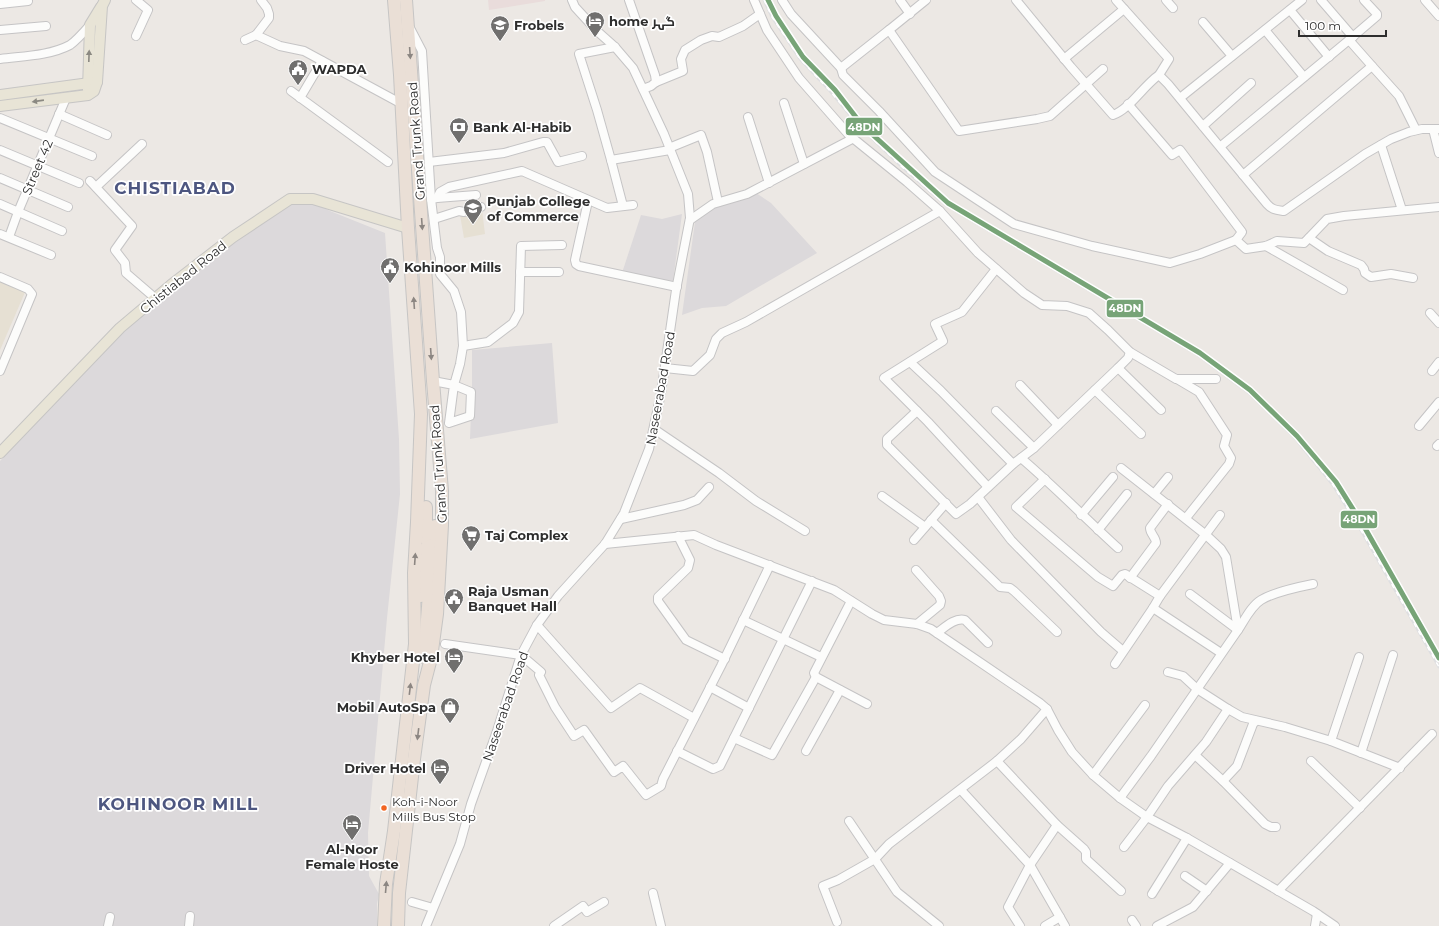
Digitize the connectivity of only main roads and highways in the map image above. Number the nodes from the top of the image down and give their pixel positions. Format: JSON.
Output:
{"nodes":[{"id":1,"x":394,"y":0,"type":"edge"},
{"id":2,"x":406,"y":0,"type":"edge"},
{"id":3,"x":104,"y":3,"type":"edge"},
{"id":4,"x":92,"y":83,"type":"junction"},
{"id":5,"x":0,"y":95,"type":"edge"},
{"id":6,"x":0,"y":106,"type":"edge"},
{"id":7,"x":408,"y":228,"type":"junction"},
{"id":8,"x":421,"y":414,"type":"junction"},
{"id":9,"x":436,"y":428,"type":"junction"},
{"id":10,"x":0,"y":453,"type":"edge"},
{"id":11,"x":415,"y":644,"type":"junction"},
{"id":12,"x":424,"y":685,"type":"junction"},
{"id":13,"x":384,"y":926,"type":"edge"},
{"id":14,"x":398,"y":926,"type":"edge"}],
"edges":[{"from":1,"to":7,"type":"highway","name":"Grand Trunk Road"},
{"from":2,"to":9,"type":"highway","name":"Grand Trunk Road","one_way":true},
{"from":3,"to":4,"type":"main road"},
{"from":4,"to":3,"type":"main road","one_way":true},
{"from":4,"to":5,"type":"main road"},
{"from":4,"to":6,"type":"main road","one_way":true},
{"from":8,"to":7,"type":"highway","name":"Grand Trunk Road","one_way":true},
{"from":7,"to":10,"type":"main road","name":"Chistiabad Road"},
{"from":8,"to":9,"type":"highway"},
{"from":11,"to":8,"type":"highway","name":"Grand Trunk Road","one_way":true},
{"from":9,"to":12,"type":"highway","name":"Grand Trunk Road"},
{"from":11,"to":12,"type":"highway"},
{"from":13,"to":11,"type":"highway","name":"Grand Trunk Road","one_way":true},
{"from":12,"to":14,"type":"highway","name":"Grand Trunk Road","one_way":true}]}
